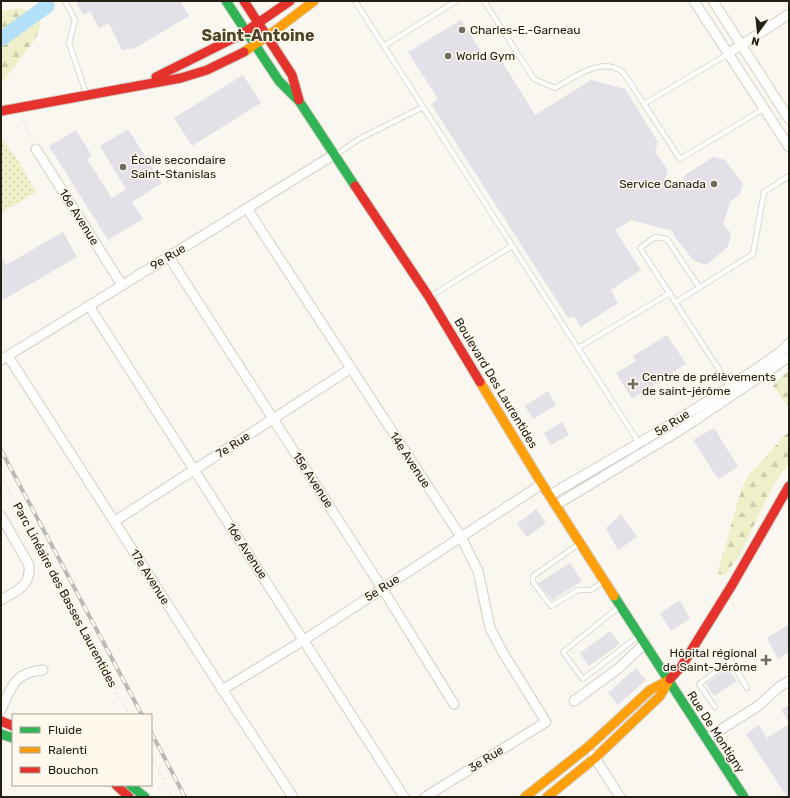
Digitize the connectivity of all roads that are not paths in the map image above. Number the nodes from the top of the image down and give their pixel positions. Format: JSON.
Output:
{"nodes":[{"id":1,"x":65,"y":1,"type":"edge"},
{"id":2,"x":226,"y":1,"type":"edge"},
{"id":3,"x":244,"y":1,"type":"edge"},
{"id":4,"x":290,"y":1,"type":"edge"},
{"id":5,"x":314,"y":1,"type":"edge"},
{"id":6,"x":355,"y":1,"type":"edge"},
{"id":7,"x":456,"y":1,"type":"edge"},
{"id":8,"x":484,"y":1,"type":"edge"},
{"id":9,"x":694,"y":1,"type":"edge"},
{"id":10,"x":713,"y":1,"type":"edge"},
{"id":11,"x":789,"y":14,"type":"edge"},
{"id":12,"x":259,"y":24,"type":"junction"},
{"id":13,"x":246,"y":32,"type":"junction"},
{"id":14,"x":268,"y":38,"type":"junction"},
{"id":15,"x":255,"y":45,"type":"junction"},
{"id":16,"x":741,"y":45,"type":"junction"},
{"id":17,"x":384,"y":46,"type":"junction"},
{"id":18,"x":729,"y":53,"type":"junction"},
{"id":19,"x":128,"y":89,"type":"junction"},
{"id":20,"x":87,"y":97,"type":"junction"},
{"id":21,"x":300,"y":101,"type":"junction"},
{"id":22,"x":644,"y":104,"type":"junction"},
{"id":23,"x":423,"y":107,"type":"junction"},
{"id":24,"x":765,"y":108,"type":"junction"},
{"id":25,"x":1,"y":111,"type":"edge"},
{"id":26,"x":789,"y":118,"type":"edge"},
{"id":27,"x":789,"y":147,"type":"edge"},
{"id":28,"x":36,"y":149,"type":"road end"},
{"id":29,"x":335,"y":154,"type":"junction"},
{"id":30,"x":789,"y":176,"type":"edge"},
{"id":31,"x":248,"y":210,"type":"junction"},
{"id":32,"x":512,"y":246,"type":"junction"},
{"id":33,"x":169,"y":257,"type":"junction"},
{"id":34,"x":122,"y":285,"type":"junction"},
{"id":35,"x":699,"y":287,"type":"junction"},
{"id":36,"x":670,"y":293,"type":"junction"},
{"id":37,"x":429,"y":297,"type":"junction"},
{"id":38,"x":676,"y":302,"type":"junction"},
{"id":39,"x":89,"y":306,"type":"junction"},
{"id":40,"x":789,"y":343,"type":"edge"},
{"id":41,"x":578,"y":348,"type":"junction"},
{"id":42,"x":789,"y":357,"type":"edge"},
{"id":43,"x":5,"y":358,"type":"edge"},
{"id":44,"x":350,"y":369,"type":"junction"},
{"id":45,"x":733,"y":390,"type":"junction"},
{"id":46,"x":273,"y":419,"type":"junction"},
{"id":47,"x":639,"y":443,"type":"junction"},
{"id":48,"x":645,"y":452,"type":"junction"},
{"id":49,"x":194,"y":470,"type":"junction"},
{"id":50,"x":542,"y":484,"type":"junction"},
{"id":51,"x":789,"y":486,"type":"edge"},
{"id":52,"x":550,"y":495,"type":"junction"},
{"id":53,"x":556,"y":505,"type":"junction"},
{"id":54,"x":1,"y":516,"type":"edge"},
{"id":55,"x":115,"y":521,"type":"junction"},
{"id":56,"x":461,"y":537,"type":"junction"},
{"id":57,"x":580,"y":543,"type":"junction"},
{"id":58,"x":604,"y":581,"type":"junction"},
{"id":59,"x":382,"y":588,"type":"junction"},
{"id":60,"x":1,"y":600,"type":"edge"},
{"id":61,"x":620,"y":606,"type":"junction"},
{"id":62,"x":640,"y":634,"type":"junction"},
{"id":63,"x":304,"y":640,"type":"junction"},
{"id":64,"x":645,"y":643,"type":"junction"},
{"id":65,"x":43,"y":670,"type":"dead end"},
{"id":66,"x":669,"y":680,"type":"junction"},
{"id":67,"x":789,"y":682,"type":"edge"},
{"id":68,"x":747,"y":688,"type":"dead end"},
{"id":69,"x":222,"y":690,"type":"junction"},
{"id":70,"x":574,"y":701,"type":"dead end"},
{"id":71,"x":454,"y":704,"type":"dead end"},
{"id":72,"x":715,"y":708,"type":"dead end"},
{"id":73,"x":1,"y":710,"type":"edge"},
{"id":74,"x":1,"y":721,"type":"edge"},
{"id":75,"x":546,"y":722,"type":"joint"},
{"id":76,"x":12,"y":726,"type":"edge"},
{"id":77,"x":1,"y":734,"type":"edge"},
{"id":78,"x":12,"y":738,"type":"edge"},
{"id":79,"x":706,"y":739,"type":"junction"},
{"id":80,"x":588,"y":747,"type":"junction"},
{"id":81,"x":595,"y":758,"type":"junction"},
{"id":82,"x":117,"y":786,"type":"edge"},
{"id":83,"x":131,"y":786,"type":"edge"},
{"id":84,"x":130,"y":797,"type":"edge"},
{"id":85,"x":145,"y":797,"type":"edge"},
{"id":86,"x":293,"y":797,"type":"edge"},
{"id":87,"x":404,"y":797,"type":"edge"},
{"id":88,"x":425,"y":797,"type":"edge"},
{"id":89,"x":525,"y":797,"type":"edge"},
{"id":90,"x":547,"y":797,"type":"edge"},
{"id":91,"x":620,"y":797,"type":"edge"},
{"id":92,"x":744,"y":797,"type":"edge"}],
"edges":[{"from":1,"to":20,"type":"lane"},
{"from":2,"to":13,"type":"main road","name":"Boulevard Des Laurentides"},
{"from":3,"to":12,"type":"main road","name":"Boulevard Des Laurentides"},
{"from":4,"to":12,"type":"main road"},
{"from":5,"to":14,"type":"main road"},
{"from":6,"to":17,"type":"lane"},
{"from":7,"to":17,"type":"lane"},
{"from":8,"to":22,"type":"lane"},
{"from":9,"to":18,"type":"street"},
{"from":10,"to":16,"type":"street"},
{"from":11,"to":16,"type":"street"},
{"from":12,"to":13,"type":"main road"},
{"from":12,"to":14,"type":"main road","name":"Boulevard Des Laurentides"},
{"from":13,"to":15,"type":"main road","name":"Boulevard Des Laurentides"},
{"from":13,"to":19,"type":"main road"},
{"from":14,"to":15,"type":"main road"},
{"from":14,"to":21,"type":"main road","name":"Boulevard Des Laurentides"},
{"from":15,"to":19,"type":"main road"},
{"from":15,"to":21,"type":"main road","name":"Boulevard Des Laurentides"},
{"from":16,"to":18,"type":"street"},
{"from":16,"to":26,"type":"street"},
{"from":17,"to":23,"type":"lane"},
{"from":18,"to":22,"type":"lane"},
{"from":18,"to":24,"type":"street"},
{"from":19,"to":20,"type":"main road"},
{"from":20,"to":25,"type":"main road"},
{"from":21,"to":29,"type":"main road","name":"Boulevard Des Laurentides"},
{"from":22,"to":24,"type":"lane"},
{"from":23,"to":29,"type":"lane"},
{"from":23,"to":32,"type":"lane"},
{"from":24,"to":27,"type":"street"},
{"from":28,"to":34,"type":"street","name":"16e Avenue"},
{"from":29,"to":31,"type":"street","name":"9e Rue"},
{"from":29,"to":37,"type":"main road","name":"Boulevard Des Laurentides"},
{"from":30,"to":35,"type":"lane"},
{"from":31,"to":33,"type":"street","name":"9e Rue"},
{"from":31,"to":44,"type":"street","name":"14e Avenue"},
{"from":32,"to":37,"type":"lane"},
{"from":32,"to":41,"type":"lane"},
{"from":33,"to":34,"type":"street","name":"9e Rue"},
{"from":33,"to":46,"type":"street","name":"15e Avenue"},
{"from":34,"to":39,"type":"street","name":"9e Rue"},
{"from":35,"to":36,"type":"lane"},
{"from":35,"to":38,"type":"lane"},
{"from":36,"to":38,"type":"lane"},
{"from":36,"to":41,"type":"lane"},
{"from":37,"to":50,"type":"main road","name":"Boulevard Des Laurentides"},
{"from":38,"to":45,"type":"lane"},
{"from":39,"to":43,"type":"street","name":"9e Rue"},
{"from":39,"to":49,"type":"street","name":"16e Avenue"},
{"from":40,"to":45,"type":"street","name":"5e Rue"},
{"from":41,"to":47,"type":"lane"},
{"from":42,"to":45,"type":"street","name":"5e Rue"},
{"from":43,"to":55,"type":"street","name":"17e Avenue"},
{"from":44,"to":46,"type":"street","name":"7e Rue"},
{"from":44,"to":56,"type":"street","name":"14e Avenue"},
{"from":45,"to":47,"type":"street","name":"5e Rue"},
{"from":45,"to":48,"type":"street","name":"5e Rue"},
{"from":46,"to":49,"type":"street","name":"7e Rue"},
{"from":46,"to":59,"type":"street","name":"15e Avenue"},
{"from":47,"to":48,"type":"lane"},
{"from":47,"to":52,"type":"street","name":"5e Rue"},
{"from":48,"to":53,"type":"street","name":"5e Rue"},
{"from":49,"to":55,"type":"street","name":"7e Rue"},
{"from":49,"to":63,"type":"street","name":"16e Avenue"},
{"from":50,"to":52,"type":"main road","name":"Boulevard Des Laurentides"},
{"from":50,"to":56,"type":"street","name":"5e Rue"},
{"from":51,"to":66,"type":"main road"},
{"from":52,"to":53,"type":"main road","name":"Boulevard Des Laurentides"},
{"from":53,"to":57,"type":"main road","name":"Boulevard Des Laurentides"},
{"from":54,"to":60,"type":"street"},
{"from":55,"to":69,"type":"street","name":"17e Avenue"},
{"from":56,"to":59,"type":"street","name":"5e Rue"},
{"from":56,"to":75,"type":"street","name":"14e Avenue"},
{"from":57,"to":58,"type":"main road","name":"Boulevard Des Laurentides"},
{"from":57,"to":58,"type":"lane"},
{"from":58,"to":61,"type":"main road","name":"Boulevard Des Laurentides"},
{"from":59,"to":63,"type":"street","name":"5e Rue"},
{"from":59,"to":71,"type":"street","name":"15e Avenue"},
{"from":61,"to":62,"type":"main road","name":"Boulevard Des Laurentides"},
{"from":61,"to":62,"type":"lane"},
{"from":62,"to":64,"type":"main road","name":"Boulevard Des Laurentides"},
{"from":63,"to":69,"type":"street","name":"5e Rue"},
{"from":63,"to":87,"type":"street","name":"16e Avenue"},
{"from":64,"to":66,"type":"main road","name":"Boulevard Des Laurentides"},
{"from":64,"to":70,"type":"street"},
{"from":65,"to":73,"type":"street"},
{"from":66,"to":79,"type":"main road","name":"Rue De Montigny"},
{"from":66,"to":80,"type":"main road"},
{"from":66,"to":81,"type":"main road"},
{"from":67,"to":79,"type":"street"},
{"from":68,"to":72,"type":"lane"},
{"from":69,"to":86,"type":"street","name":"17e Avenue"},
{"from":74,"to":76,"type":"main road"},
{"from":75,"to":88,"type":"street","name":"3e Rue"},
{"from":77,"to":78,"type":"main road"},
{"from":79,"to":92,"type":"main road","name":"Rue De Montigny"},
{"from":80,"to":81,"type":"street"},
{"from":80,"to":89,"type":"main road"},
{"from":81,"to":90,"type":"main road"},
{"from":81,"to":91,"type":"street"},
{"from":82,"to":84,"type":"main road"},
{"from":83,"to":85,"type":"main road"}]}
